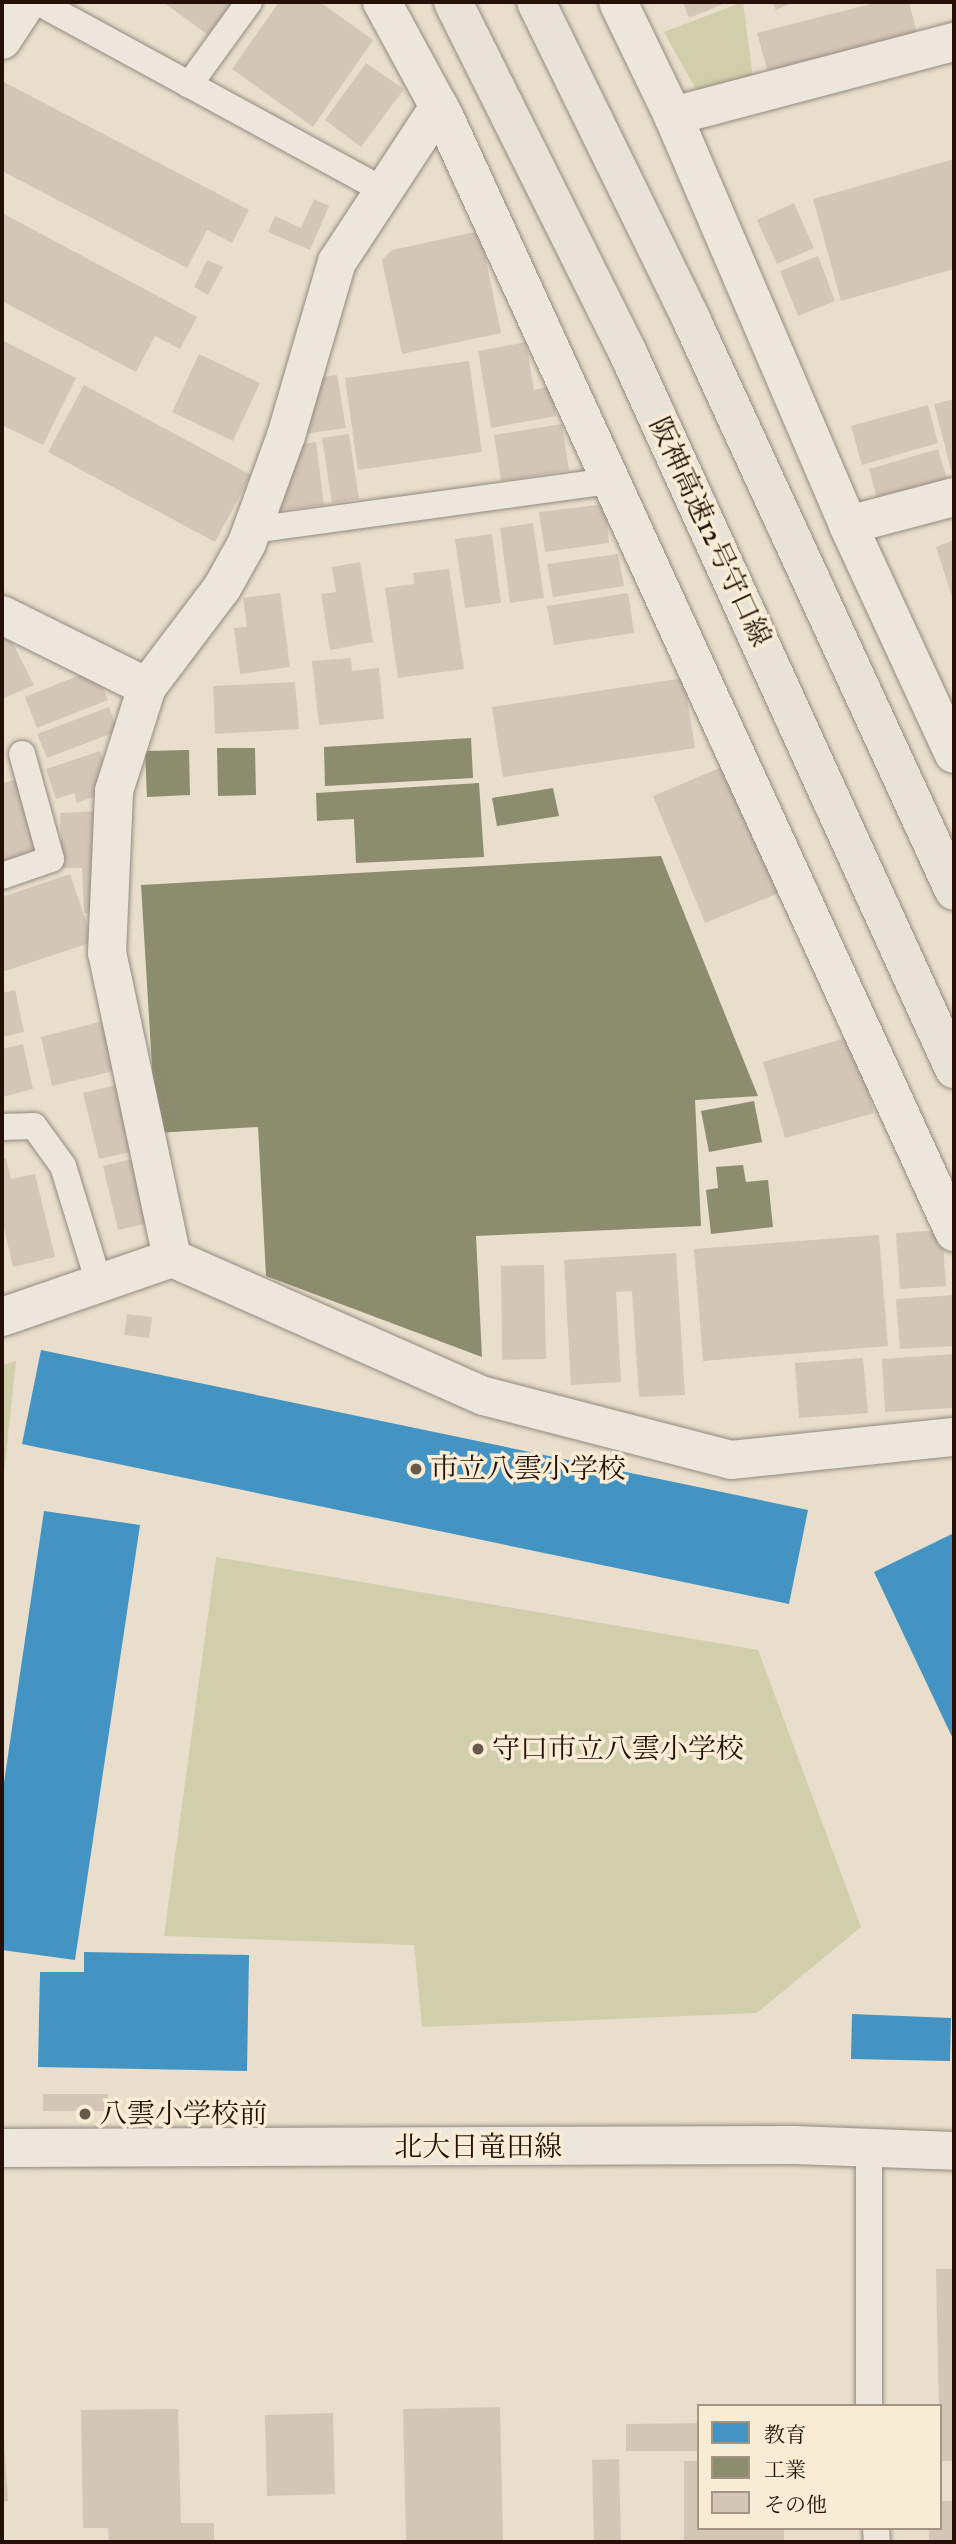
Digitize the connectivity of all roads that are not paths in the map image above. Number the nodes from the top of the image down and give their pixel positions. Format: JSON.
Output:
{"nodes":[{"id":1,"x":27,"y":2,"type":"edge"},
{"id":2,"x":38,"y":2,"type":"edge"},
{"id":3,"x":249,"y":2,"type":"edge"},
{"id":4,"x":382,"y":2,"type":"edge"},
{"id":5,"x":453,"y":2,"type":"edge"},
{"id":6,"x":536,"y":2,"type":"edge"},
{"id":7,"x":618,"y":2,"type":"edge"},
{"id":8,"x":2,"y":40,"type":"edge"},
{"id":9,"x":954,"y":42,"type":"edge"},
{"id":10,"x":189,"y":85,"type":"junction"},
{"id":11,"x":439,"y":107,"type":"junction"},
{"id":12,"x":673,"y":116,"type":"junction"},
{"id":13,"x":384,"y":191,"type":"junction"},
{"id":14,"x":612,"y":481,"type":"junction"},
{"id":15,"x":954,"y":497,"type":"edge"},
{"id":16,"x":848,"y":525,"type":"junction"},
{"id":17,"x":252,"y":530,"type":"junction"},
{"id":18,"x":2,"y":615,"type":"edge"},
{"id":19,"x":147,"y":687,"type":"junction"},
{"id":20,"x":22,"y":754,"type":"dead end"},
{"id":21,"x":954,"y":754,"type":"edge"},
{"id":22,"x":2,"y":876,"type":"edge"},
{"id":23,"x":954,"y":891,"type":"edge"},
{"id":24,"x":954,"y":1069,"type":"edge"},
{"id":25,"x":2,"y":1127,"type":"edge"},
{"id":26,"x":954,"y":1232,"type":"edge"},
{"id":27,"x":172,"y":1258,"type":"junction"},
{"id":28,"x":99,"y":1283,"type":"junction"},
{"id":29,"x":2,"y":1317,"type":"edge"},
{"id":30,"x":954,"y":1437,"type":"edge"},
{"id":31,"x":869,"y":2147,"type":"junction"},
{"id":32,"x":2,"y":2148,"type":"edge"},
{"id":33,"x":954,"y":2151,"type":"edge"},
{"id":34,"x":869,"y":2404,"type":"edge"}],
"edges":[{"from":1,"to":8,"type":"street"},
{"from":2,"to":10,"type":"lane"},
{"from":3,"to":10,"type":"lane"},
{"from":4,"to":11,"type":"street"},
{"from":5,"to":24,"type":"highway","name":"阪神高速12号守口線"},
{"from":6,"to":23,"type":"highway"},
{"from":7,"to":12,"type":"street"},
{"from":9,"to":12,"type":"street"},
{"from":10,"to":13,"type":"lane"},
{"from":11,"to":13,"type":"street"},
{"from":11,"to":14,"type":"street"},
{"from":12,"to":16,"type":"street"},
{"from":13,"to":17,"type":"street"},
{"from":14,"to":17,"type":"lane"},
{"from":14,"to":26,"type":"street"},
{"from":15,"to":16,"type":"street"},
{"from":16,"to":21,"type":"street"},
{"from":17,"to":19,"type":"street"},
{"from":18,"to":19,"type":"street"},
{"from":19,"to":27,"type":"street"},
{"from":20,"to":22,"type":"lane"},
{"from":25,"to":28,"type":"lane"},
{"from":27,"to":28,"type":"street"},
{"from":27,"to":30,"type":"street"},
{"from":28,"to":29,"type":"street"},
{"from":31,"to":32,"type":"street","name":"北大日竜田線"},
{"from":31,"to":33,"type":"street","name":"北大日竜田線"},
{"from":31,"to":34,"type":"lane"}]}
